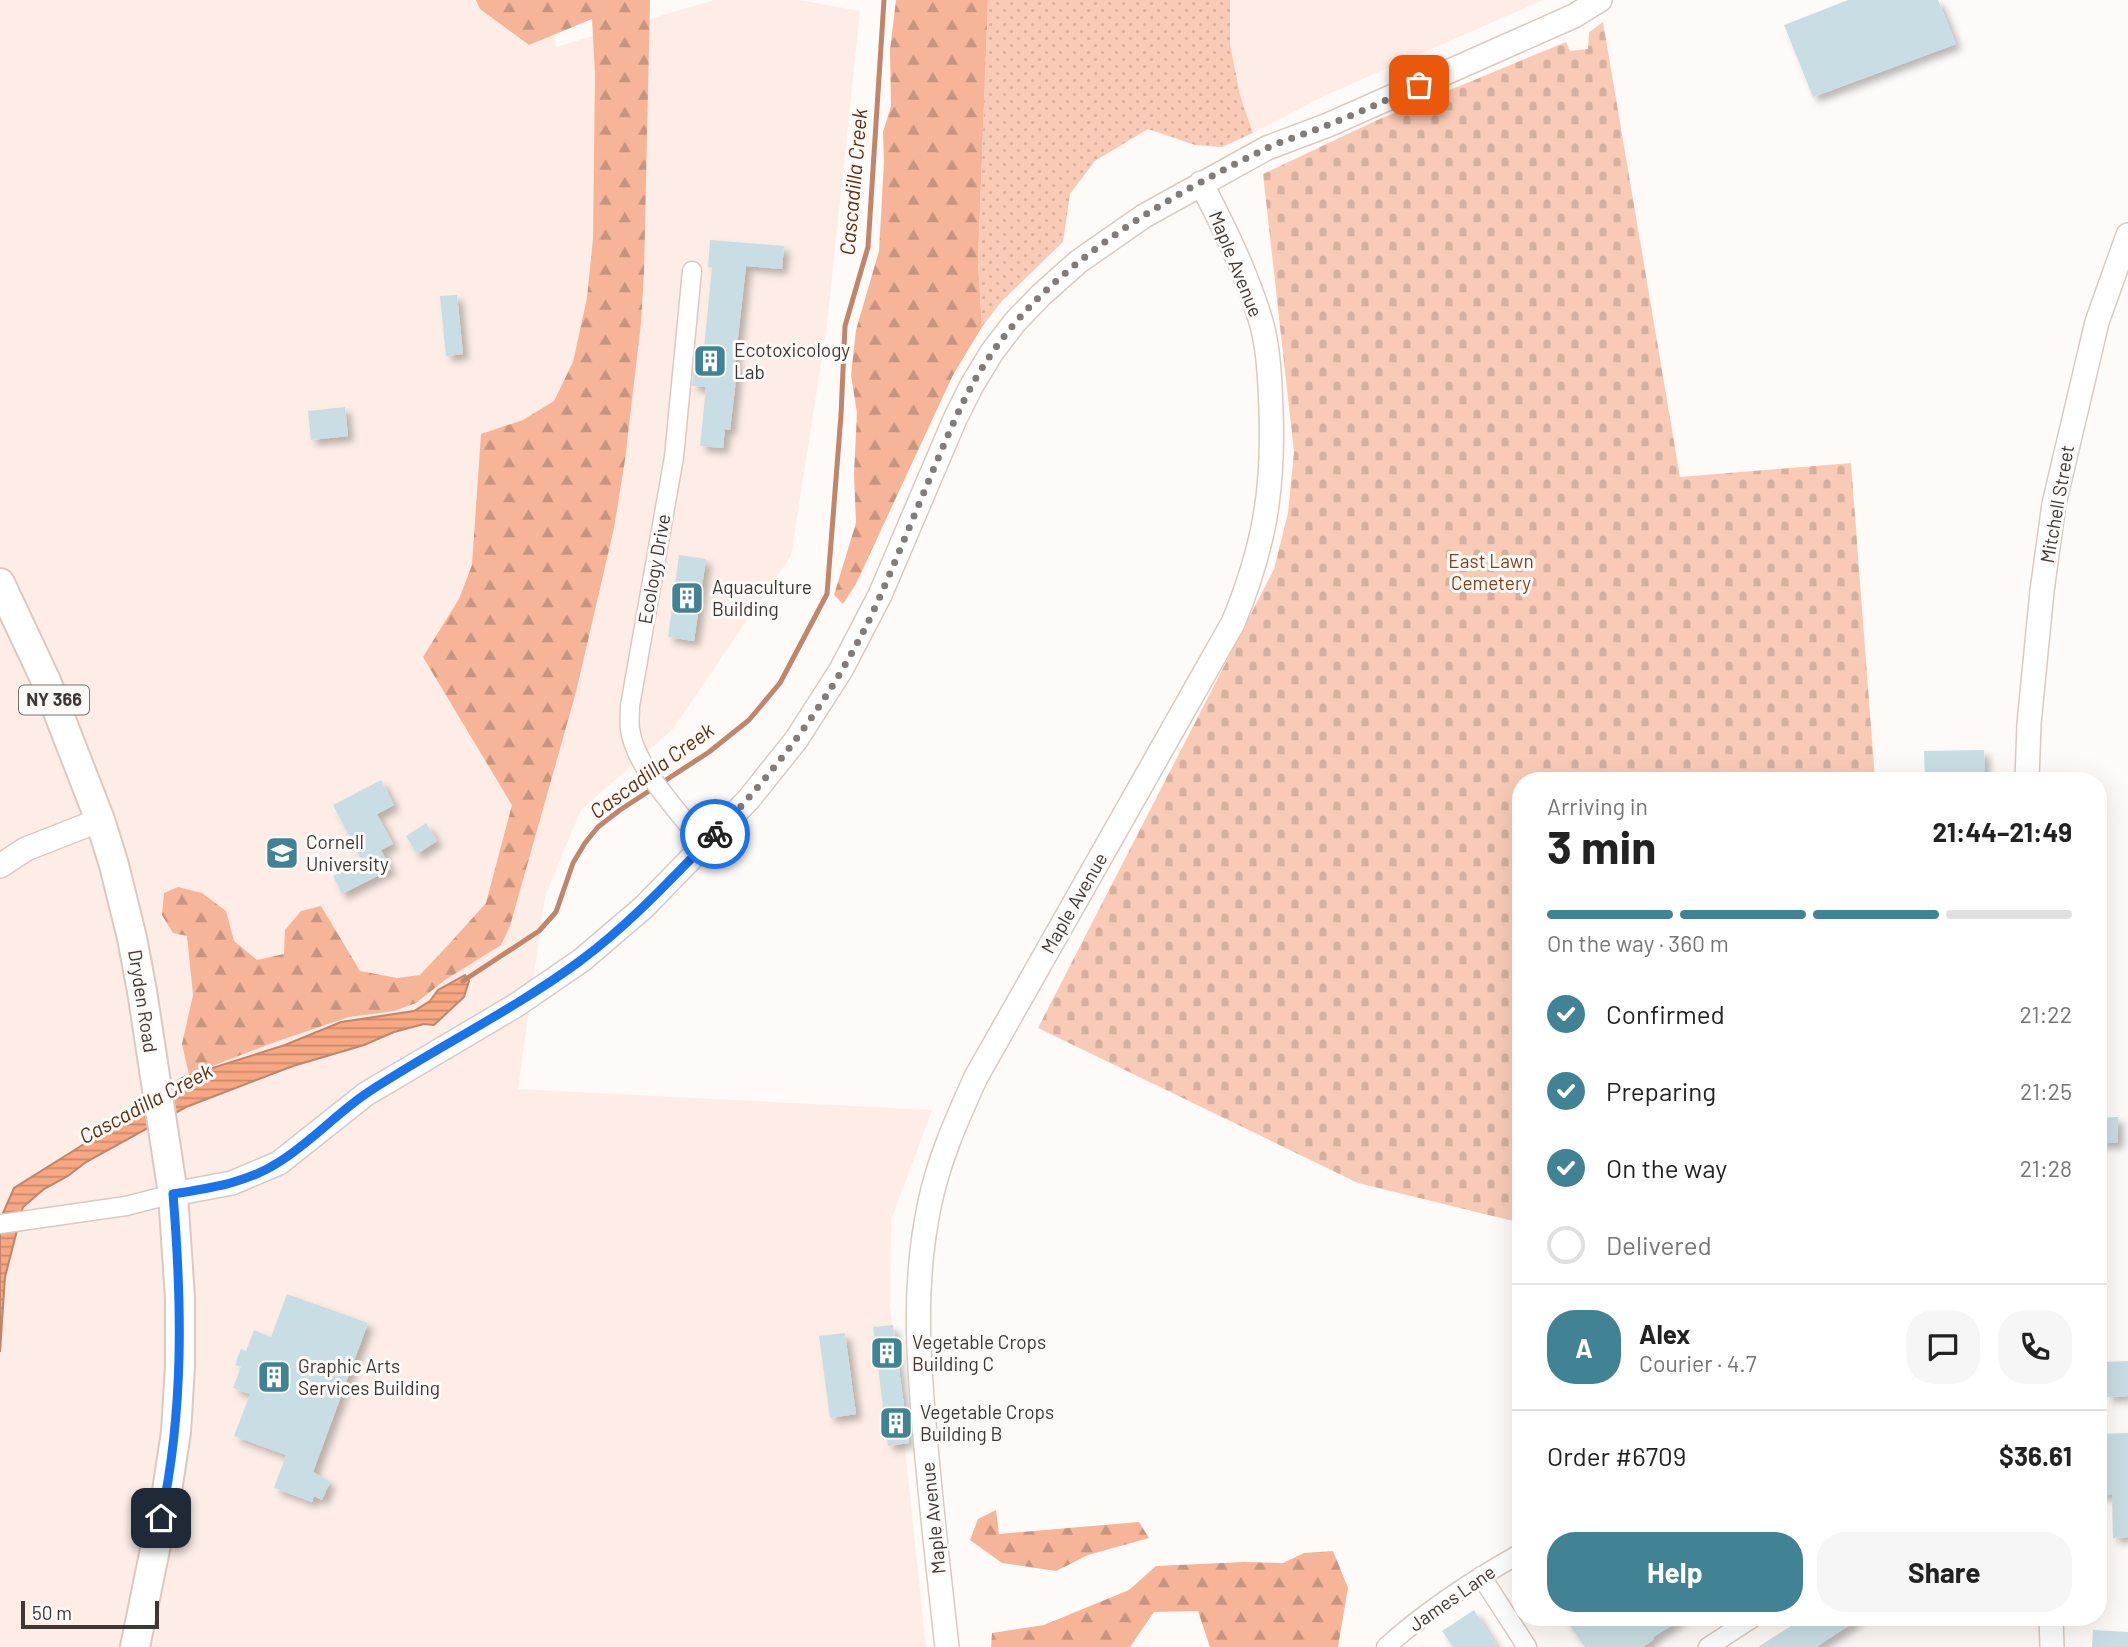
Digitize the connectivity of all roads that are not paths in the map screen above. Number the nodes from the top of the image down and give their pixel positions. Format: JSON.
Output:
{"nodes":[{"id":1,"x":1600,"y":0,"type":"edge"},
{"id":2,"x":1201,"y":183,"type":"junction"},
{"id":3,"x":2128,"y":235,"type":"edge"},
{"id":4,"x":692,"y":271,"type":"dead end"},
{"id":5,"x":0,"y":583,"type":"edge"},
{"id":6,"x":2027,"y":772,"type":"edge"},
{"id":7,"x":100,"y":820,"type":"junction"},
{"id":8,"x":705,"y":844,"type":"junction"},
{"id":9,"x":0,"y":866,"type":"edge"},
{"id":10,"x":173,"y":1194,"type":"junction"},
{"id":11,"x":0,"y":1224,"type":"edge"},
{"id":12,"x":1512,"y":1558,"type":"edge"},
{"id":13,"x":1481,"y":1576,"type":"junction"},
{"id":14,"x":1512,"y":1624,"type":"edge"},
{"id":15,"x":1513,"y":1626,"type":"edge"},
{"id":16,"x":1740,"y":1626,"type":"edge"},
{"id":17,"x":2051,"y":1626,"type":"edge"},
{"id":18,"x":135,"y":1647,"type":"edge"},
{"id":19,"x":947,"y":1647,"type":"edge"},
{"id":20,"x":1386,"y":1647,"type":"edge"},
{"id":21,"x":1527,"y":1647,"type":"edge"},
{"id":22,"x":1709,"y":1647,"type":"edge"},
{"id":23,"x":2052,"y":1647,"type":"edge"}],
"edges":[{"from":1,"to":2,"type":"street"},
{"from":2,"to":8,"type":"street"},
{"from":2,"to":19,"type":"street","name":"Maple Avenue"},
{"from":3,"to":6,"type":"street","name":"Mitchell Street"},
{"from":4,"to":8,"type":"street","name":"Ecology Drive"},
{"from":5,"to":7,"type":"main road","name":"Dryden Road","number":"NY 366"},
{"from":7,"to":9,"type":"street"},
{"from":7,"to":10,"type":"main road","name":"Dryden Road","number":"NY 366"},
{"from":8,"to":10,"type":"street"},
{"from":10,"to":11,"type":"street"},
{"from":10,"to":18,"type":"main road","name":"Dryden Road","number":"NY 366"},
{"from":12,"to":13,"type":"street","name":"James Lane"},
{"from":13,"to":14,"type":"street"},
{"from":13,"to":20,"type":"street","name":"James Lane"},
{"from":15,"to":21,"type":"street"},
{"from":16,"to":22,"type":"street"},
{"from":17,"to":23,"type":"street"}]}
